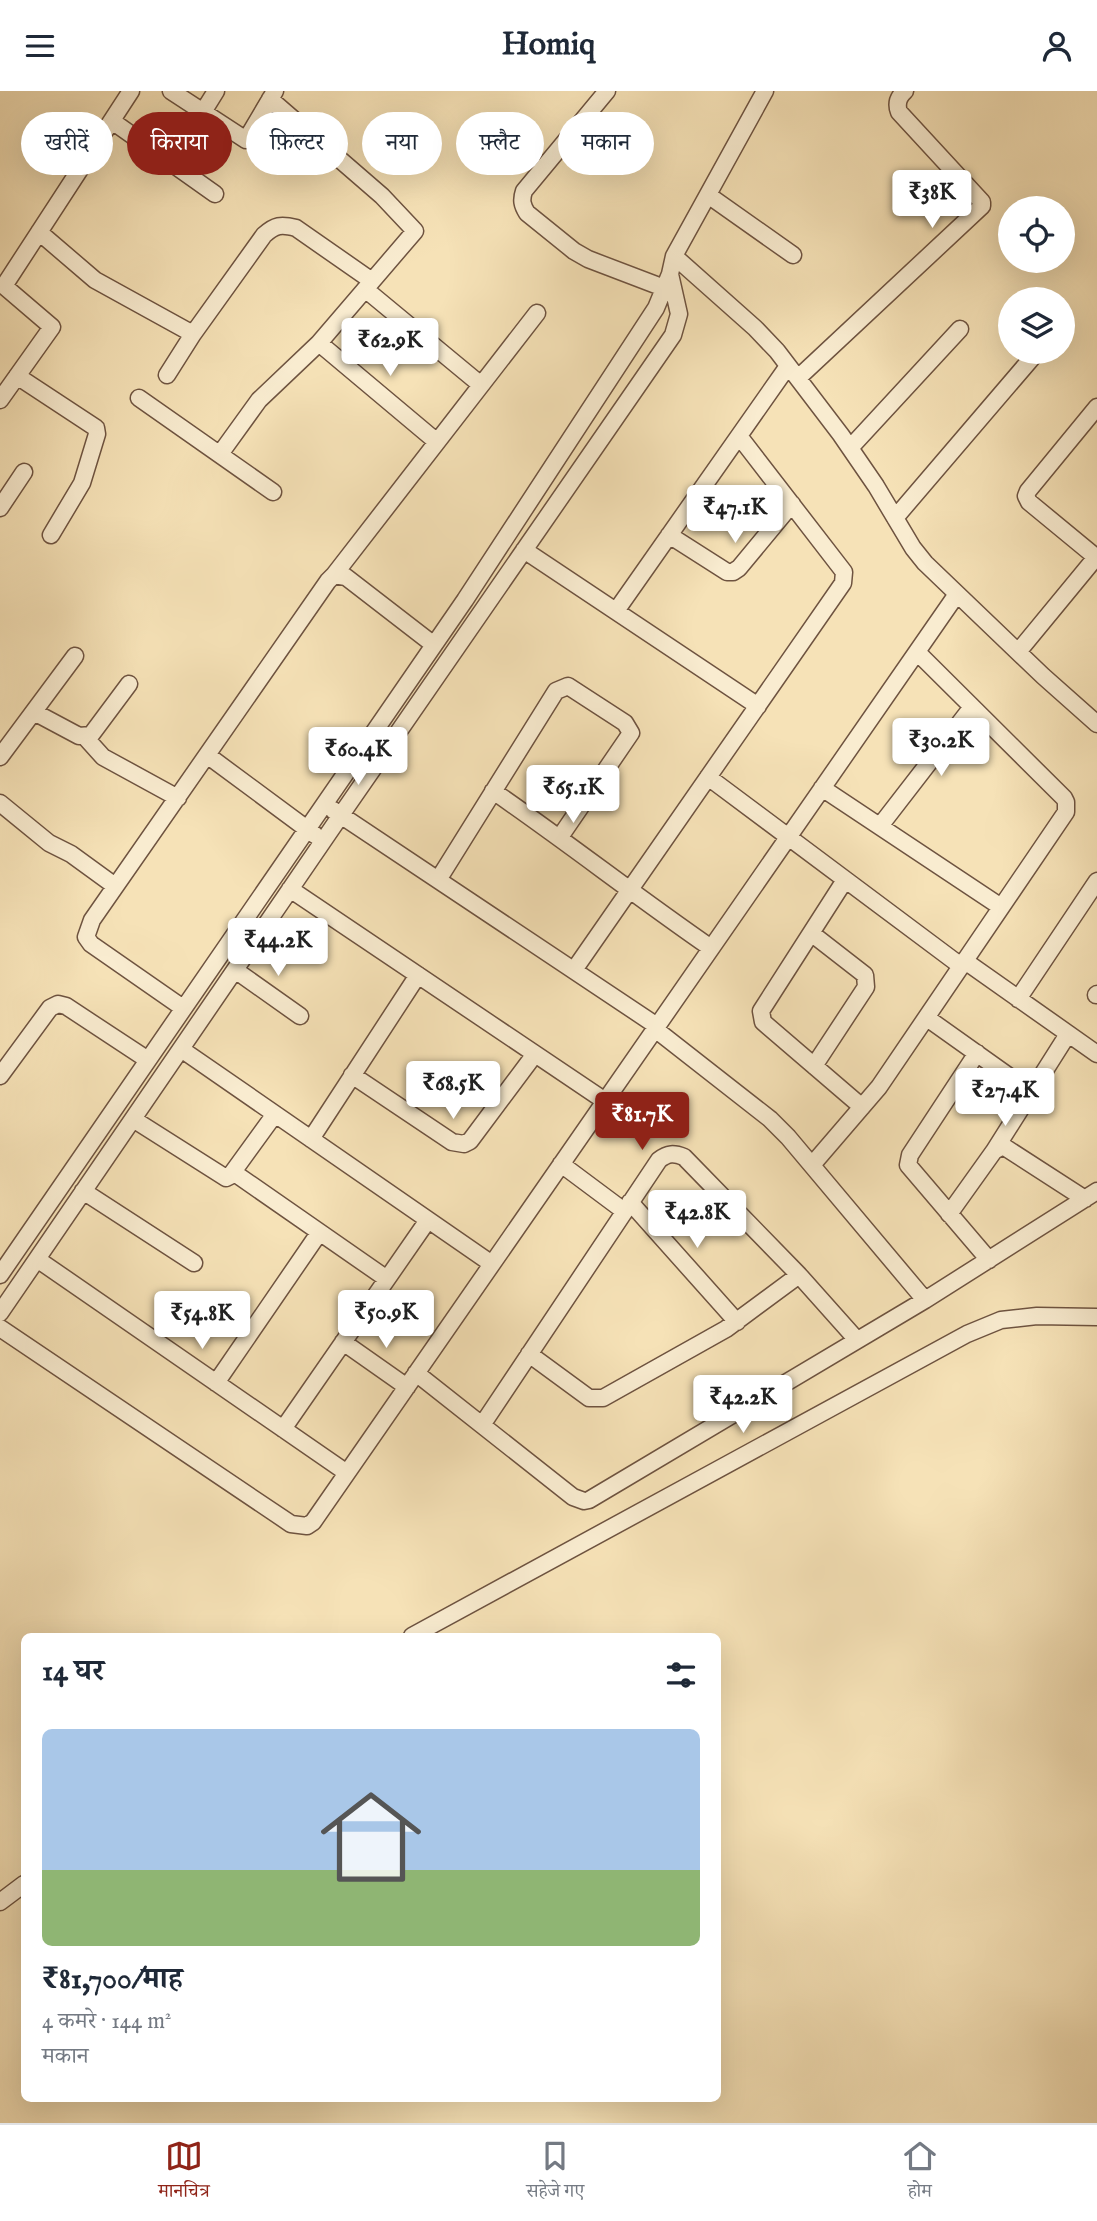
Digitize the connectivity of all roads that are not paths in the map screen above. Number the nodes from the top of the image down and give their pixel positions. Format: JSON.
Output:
{"nodes":[{"id":1,"x":131,"y":91,"type":"edge"},
{"id":2,"x":172,"y":91,"type":"edge"},
{"id":3,"x":216,"y":91,"type":"edge"},
{"id":4,"x":607,"y":91,"type":"edge"},
{"id":5,"x":765,"y":91,"type":"edge"},
{"id":6,"x":905,"y":91,"type":"edge"},
{"id":7,"x":273,"y":95,"type":"edge"},
{"id":8,"x":203,"y":112,"type":"joint"},
{"id":9,"x":113,"y":119,"type":"edge"},
{"id":10,"x":113,"y":122,"type":"edge"},
{"id":11,"x":232,"y":132,"type":"edge"},
{"id":12,"x":76,"y":175,"type":"edge"},
{"id":13,"x":215,"y":194,"type":"dead end"},
{"id":14,"x":708,"y":195,"type":"junction"},
{"id":15,"x":39,"y":232,"type":"junction"},
{"id":16,"x":793,"y":255,"type":"dead end"},
{"id":17,"x":674,"y":256,"type":"junction"},
{"id":18,"x":667,"y":281,"type":"junction"},
{"id":19,"x":2,"y":284,"type":"edge"},
{"id":20,"x":369,"y":285,"type":"junction"},
{"id":21,"x":537,"y":313,"type":"dead end"},
{"id":22,"x":960,"y":329,"type":"dead end"},
{"id":23,"x":193,"y":334,"type":"junction"},
{"id":24,"x":319,"y":343,"type":"junction"},
{"id":25,"x":1027,"y":364,"type":"edge"},
{"id":26,"x":793,"y":372,"type":"junction"},
{"id":27,"x":167,"y":375,"type":"dead end"},
{"id":28,"x":17,"y":376,"type":"junction"},
{"id":29,"x":481,"y":386,"type":"junction"},
{"id":30,"x":139,"y":398,"type":"dead end"},
{"id":31,"x":0,"y":400,"type":"edge"},
{"id":32,"x":1097,"y":407,"type":"edge"},
{"id":33,"x":739,"y":436,"type":"junction"},
{"id":34,"x":437,"y":442,"type":"junction"},
{"id":35,"x":850,"y":448,"type":"junction"},
{"id":36,"x":220,"y":454,"type":"junction"},
{"id":37,"x":24,"y":472,"type":"dead end"},
{"id":38,"x":273,"y":492,"type":"dead end"},
{"id":39,"x":792,"y":504,"type":"junction"},
{"id":40,"x":0,"y":508,"type":"edge"},
{"id":41,"x":894,"y":518,"type":"junction"},
{"id":42,"x":51,"y":535,"type":"dead end"},
{"id":43,"x":670,"y":535,"type":"junction"},
{"id":44,"x":524,"y":550,"type":"junction"},
{"id":45,"x":1097,"y":557,"type":"edge"},
{"id":46,"x":334,"y":575,"type":"junction"},
{"id":47,"x":957,"y":594,"type":"junction"},
{"id":48,"x":616,"y":611,"type":"junction"},
{"id":49,"x":434,"y":645,"type":"junction"},
{"id":50,"x":917,"y":652,"type":"junction"},
{"id":51,"x":1018,"y":652,"type":"junction"},
{"id":52,"x":75,"y":656,"type":"dead end"},
{"id":53,"x":129,"y":684,"type":"dead end"},
{"id":54,"x":758,"y":706,"type":"junction"},
{"id":55,"x":972,"y":707,"type":"junction"},
{"id":56,"x":34,"y":712,"type":"junction"},
{"id":57,"x":1097,"y":723,"type":"edge"},
{"id":58,"x":85,"y":737,"type":"junction"},
{"id":59,"x":207,"y":755,"type":"junction"},
{"id":60,"x":0,"y":757,"type":"edge"},
{"id":61,"x":708,"y":777,"type":"junction"},
{"id":62,"x":822,"y":788,"type":"junction"},
{"id":63,"x":493,"y":791,"type":"junction"},
{"id":64,"x":178,"y":798,"type":"junction"},
{"id":65,"x":0,"y":803,"type":"edge"},
{"id":66,"x":324,"y":804,"type":"junction"},
{"id":67,"x":341,"y":815,"type":"junction"},
{"id":68,"x":880,"y":826,"type":"junction"},
{"id":69,"x":306,"y":829,"type":"junction"},
{"id":70,"x":560,"y":837,"type":"junction"},
{"id":71,"x":788,"y":838,"type":"junction"},
{"id":72,"x":323,"y":840,"type":"junction"},
{"id":73,"x":438,"y":880,"type":"junction"},
{"id":74,"x":845,"y":880,"type":"junction"},
{"id":75,"x":1097,"y":881,"type":"edge"},
{"id":76,"x":115,"y":886,"type":"junction"},
{"id":77,"x":290,"y":889,"type":"junction"},
{"id":78,"x":629,"y":892,"type":"junction"},
{"id":79,"x":1001,"y":908,"type":"junction"},
{"id":80,"x":811,"y":933,"type":"junction"},
{"id":81,"x":711,"y":948,"type":"junction"},
{"id":82,"x":963,"y":964,"type":"junction"},
{"id":83,"x":235,"y":970,"type":"junction"},
{"id":84,"x":574,"y":970,"type":"junction"},
{"id":85,"x":418,"y":975,"type":"junction"},
{"id":86,"x":1018,"y":999,"type":"junction"},
{"id":87,"x":183,"y":1008,"type":"junction"},
{"id":88,"x":300,"y":1016,"type":"dead end"},
{"id":89,"x":927,"y":1018,"type":"junction"},
{"id":90,"x":656,"y":1028,"type":"junction"},
{"id":91,"x":1068,"y":1034,"type":"junction"},
{"id":92,"x":181,"y":1049,"type":"junction"},
{"id":93,"x":977,"y":1053,"type":"junction"},
{"id":94,"x":534,"y":1054,"type":"junction"},
{"id":95,"x":1097,"y":1055,"type":"edge"},
{"id":96,"x":148,"y":1060,"type":"junction"},
{"id":97,"x":814,"y":1066,"type":"junction"},
{"id":98,"x":1,"y":1073,"type":"edge"},
{"id":99,"x":352,"y":1075,"type":"junction"},
{"id":100,"x":1031,"y":1092,"type":"junction"},
{"id":101,"x":605,"y":1101,"type":"junction"},
{"id":102,"x":862,"y":1107,"type":"junction"},
{"id":103,"x":275,"y":1114,"type":"junction"},
{"id":104,"x":133,"y":1119,"type":"junction"},
{"id":105,"x":311,"y":1139,"type":"junction"},
{"id":106,"x":994,"y":1151,"type":"junction"},
{"id":107,"x":561,"y":1164,"type":"junction"},
{"id":108,"x":812,"y":1164,"type":"junction"},
{"id":109,"x":233,"y":1172,"type":"junction"},
{"id":110,"x":83,"y":1191,"type":"junction"},
{"id":111,"x":1091,"y":1195,"type":"edge"},
{"id":112,"x":627,"y":1207,"type":"junction"},
{"id":113,"x":949,"y":1214,"type":"junction"},
{"id":114,"x":428,"y":1220,"type":"junction"},
{"id":115,"x":319,"y":1233,"type":"junction"},
{"id":116,"x":37,"y":1259,"type":"junction"},
{"id":117,"x":989,"y":1260,"type":"junction"},
{"id":118,"x":194,"y":1263,"type":"dead end"},
{"id":119,"x":492,"y":1264,"type":"junction"},
{"id":120,"x":0,"y":1273,"type":"edge"},
{"id":121,"x":799,"y":1275,"type":"junction"},
{"id":122,"x":387,"y":1279,"type":"junction"},
{"id":123,"x":925,"y":1300,"type":"junction"},
{"id":124,"x":0,"y":1313,"type":"edge"},
{"id":125,"x":1097,"y":1317,"type":"edge"},
{"id":126,"x":737,"y":1322,"type":"junction"},
{"id":127,"x":0,"y":1328,"type":"edge"},
{"id":128,"x":857,"y":1341,"type":"junction"},
{"id":129,"x":343,"y":1342,"type":"junction"},
{"id":130,"x":529,"y":1354,"type":"junction"},
{"id":131,"x":412,"y":1380,"type":"junction"},
{"id":132,"x":216,"y":1383,"type":"junction"},
{"id":133,"x":482,"y":1425,"type":"junction"},
{"id":134,"x":283,"y":1429,"type":"junction"},
{"id":135,"x":347,"y":1473,"type":"junction"},
{"id":136,"x":418,"y":1633,"type":"edge"},
{"id":137,"x":21,"y":1886,"type":"edge"},
{"id":138,"x":0,"y":1902,"type":"edge"}],
"edges":[{"from":1,"to":9,"type":"street"},
{"from":2,"to":8,"type":"street"},
{"from":3,"to":8,"type":"street"},
{"from":4,"to":18,"type":"street"},
{"from":5,"to":14,"type":"street"},
{"from":6,"to":26,"type":"street"},
{"from":7,"to":11,"type":"street"},
{"from":7,"to":20,"type":"street"},
{"from":10,"to":13,"type":"street"},
{"from":12,"to":15,"type":"street"},
{"from":14,"to":16,"type":"street"},
{"from":14,"to":17,"type":"street"},
{"from":15,"to":19,"type":"street"},
{"from":15,"to":23,"type":"street"},
{"from":17,"to":18,"type":"street"},
{"from":17,"to":26,"type":"street"},
{"from":18,"to":44,"type":"street"},
{"from":18,"to":49,"type":"street"},
{"from":19,"to":28,"type":"street"},
{"from":20,"to":23,"type":"street"},
{"from":20,"to":24,"type":"street"},
{"from":20,"to":29,"type":"street"},
{"from":21,"to":29,"type":"street"},
{"from":22,"to":35,"type":"street"},
{"from":23,"to":27,"type":"street"},
{"from":24,"to":34,"type":"street"},
{"from":24,"to":36,"type":"street"},
{"from":25,"to":41,"type":"street"},
{"from":26,"to":33,"type":"street"},
{"from":26,"to":35,"type":"street"},
{"from":28,"to":31,"type":"street"},
{"from":28,"to":42,"type":"street"},
{"from":29,"to":34,"type":"street"},
{"from":30,"to":36,"type":"street"},
{"from":32,"to":45,"type":"street"},
{"from":33,"to":39,"type":"street"},
{"from":33,"to":43,"type":"street"},
{"from":34,"to":46,"type":"street"},
{"from":35,"to":41,"type":"street"},
{"from":36,"to":38,"type":"street"},
{"from":37,"to":40,"type":"street"},
{"from":39,"to":43,"type":"street"},
{"from":39,"to":54,"type":"street"},
{"from":41,"to":47,"type":"street"},
{"from":43,"to":48,"type":"street"},
{"from":44,"to":48,"type":"street"},
{"from":44,"to":67,"type":"street"},
{"from":45,"to":51,"type":"street"},
{"from":46,"to":49,"type":"street"},
{"from":46,"to":59,"type":"street"},
{"from":47,"to":50,"type":"street"},
{"from":47,"to":51,"type":"street"},
{"from":48,"to":54,"type":"street"},
{"from":49,"to":66,"type":"street"},
{"from":50,"to":55,"type":"street"},
{"from":50,"to":62,"type":"street"},
{"from":51,"to":57,"type":"street"},
{"from":52,"to":56,"type":"street"},
{"from":53,"to":58,"type":"street"},
{"from":54,"to":61,"type":"street"},
{"from":55,"to":68,"type":"street"},
{"from":55,"to":79,"type":"street"},
{"from":56,"to":58,"type":"street"},
{"from":56,"to":60,"type":"street"},
{"from":58,"to":64,"type":"street"},
{"from":59,"to":64,"type":"street"},
{"from":59,"to":69,"type":"street"},
{"from":61,"to":71,"type":"street"},
{"from":61,"to":78,"type":"street"},
{"from":62,"to":68,"type":"street"},
{"from":62,"to":71,"type":"street"},
{"from":63,"to":70,"type":"street"},
{"from":63,"to":70,"type":"street"},
{"from":63,"to":73,"type":"street"},
{"from":64,"to":76,"type":"street"},
{"from":65,"to":76,"type":"street"},
{"from":66,"to":67,"type":"street"},
{"from":66,"to":69,"type":"street"},
{"from":67,"to":72,"type":"street"},
{"from":67,"to":73,"type":"street"},
{"from":68,"to":79,"type":"street"},
{"from":69,"to":72,"type":"street"},
{"from":69,"to":87,"type":"street"},
{"from":70,"to":78,"type":"street"},
{"from":71,"to":74,"type":"street"},
{"from":71,"to":81,"type":"street"},
{"from":72,"to":77,"type":"street"},
{"from":73,"to":84,"type":"street"},
{"from":74,"to":80,"type":"street"},
{"from":74,"to":82,"type":"street"},
{"from":75,"to":86,"type":"street"},
{"from":76,"to":87,"type":"street"},
{"from":77,"to":83,"type":"street"},
{"from":77,"to":85,"type":"street"},
{"from":78,"to":81,"type":"street"},
{"from":78,"to":84,"type":"street"},
{"from":79,"to":82,"type":"street"},
{"from":80,"to":97,"type":"street"},
{"from":80,"to":97,"type":"street"},
{"from":81,"to":90,"type":"street"},
{"from":82,"to":86,"type":"street"},
{"from":82,"to":89,"type":"street"},
{"from":83,"to":88,"type":"street"},
{"from":83,"to":92,"type":"street"},
{"from":84,"to":90,"type":"street"},
{"from":85,"to":94,"type":"street"},
{"from":85,"to":99,"type":"street"},
{"from":86,"to":91,"type":"street"},
{"from":87,"to":96,"type":"street"},
{"from":89,"to":93,"type":"street"},
{"from":89,"to":102,"type":"street"},
{"from":90,"to":101,"type":"street"},
{"from":90,"to":108,"type":"street"},
{"from":91,"to":95,"type":"street"},
{"from":91,"to":100,"type":"street"},
{"from":92,"to":103,"type":"street"},
{"from":92,"to":104,"type":"street"},
{"from":93,"to":100,"type":"street"},
{"from":93,"to":113,"type":"street"},
{"from":94,"to":99,"type":"street"},
{"from":94,"to":101,"type":"street"},
{"from":96,"to":98,"type":"street"},
{"from":96,"to":120,"type":"street"},
{"from":97,"to":102,"type":"street"},
{"from":99,"to":105,"type":"street"},
{"from":100,"to":106,"type":"street"},
{"from":101,"to":107,"type":"street"},
{"from":102,"to":108,"type":"street"},
{"from":103,"to":105,"type":"street"},
{"from":103,"to":109,"type":"street"},
{"from":104,"to":109,"type":"street"},
{"from":104,"to":110,"type":"street"},
{"from":105,"to":114,"type":"street"},
{"from":106,"to":111,"type":"street"},
{"from":106,"to":113,"type":"street"},
{"from":107,"to":112,"type":"street"},
{"from":107,"to":119,"type":"street"},
{"from":108,"to":123,"type":"street"},
{"from":109,"to":115,"type":"street"},
{"from":110,"to":116,"type":"street"},
{"from":110,"to":118,"type":"street"},
{"from":111,"to":117,"type":"street"},
{"from":112,"to":121,"type":"street"},
{"from":112,"to":126,"type":"street"},
{"from":112,"to":130,"type":"street"},
{"from":113,"to":117,"type":"street"},
{"from":114,"to":119,"type":"street"},
{"from":114,"to":122,"type":"street"},
{"from":115,"to":122,"type":"street"},
{"from":115,"to":132,"type":"street"},
{"from":116,"to":124,"type":"street"},
{"from":116,"to":132,"type":"street"},
{"from":117,"to":123,"type":"street"},
{"from":119,"to":131,"type":"street"},
{"from":121,"to":126,"type":"street"},
{"from":121,"to":128,"type":"street"},
{"from":122,"to":129,"type":"street"},
{"from":123,"to":128,"type":"street"},
{"from":125,"to":136,"type":"street"},
{"from":126,"to":130,"type":"street"},
{"from":127,"to":135,"type":"street"},
{"from":128,"to":133,"type":"street"},
{"from":129,"to":131,"type":"street"},
{"from":129,"to":134,"type":"street"},
{"from":130,"to":133,"type":"street"},
{"from":131,"to":133,"type":"street"},
{"from":131,"to":135,"type":"street"},
{"from":132,"to":134,"type":"street"},
{"from":134,"to":135,"type":"street"},
{"from":137,"to":138,"type":"street"}]}
